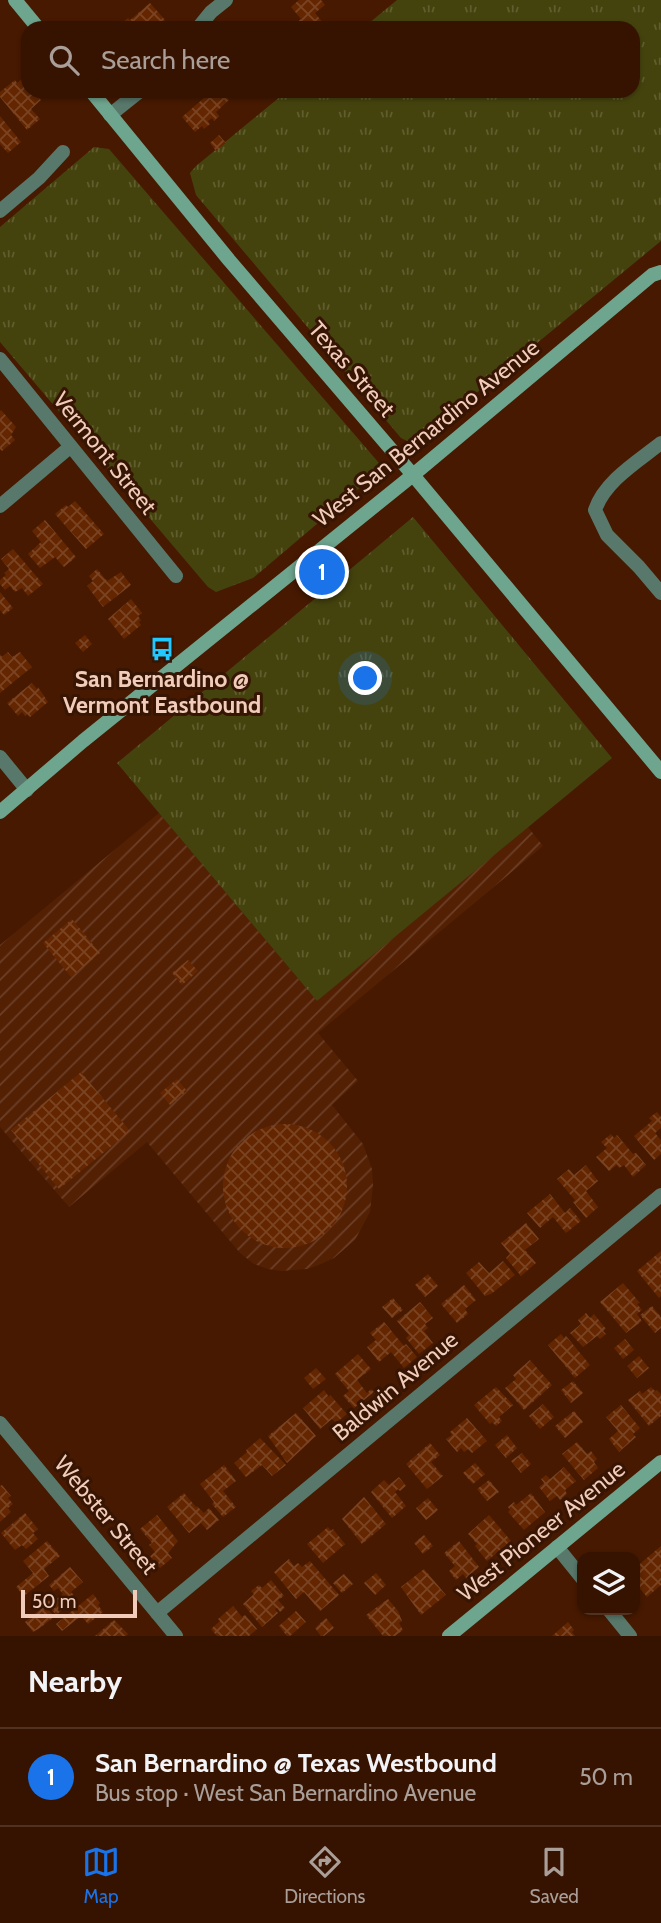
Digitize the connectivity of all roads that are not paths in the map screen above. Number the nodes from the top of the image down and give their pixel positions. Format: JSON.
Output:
{"nodes":[{"id":1,"x":15,"y":0,"type":"edge"},
{"id":2,"x":226,"y":0,"type":"edge"},
{"id":3,"x":32,"y":21,"type":"edge"},
{"id":4,"x":204,"y":21,"type":"edge"},
{"id":5,"x":97,"y":98,"type":"edge"},
{"id":6,"x":131,"y":98,"type":"edge"},
{"id":7,"x":110,"y":115,"type":"junction"},
{"id":8,"x":63,"y":152,"type":"dead end"},
{"id":9,"x":0,"y":211,"type":"edge"},
{"id":10,"x":661,"y":257,"type":"edge"},
{"id":11,"x":657,"y":274,"type":"edge"},
{"id":12,"x":0,"y":359,"type":"edge"},
{"id":13,"x":661,"y":443,"type":"edge"},
{"id":14,"x":70,"y":447,"type":"junction"},
{"id":15,"x":413,"y":475,"type":"junction"},
{"id":16,"x":0,"y":506,"type":"edge"},
{"id":17,"x":176,"y":576,"type":"dead end"},
{"id":18,"x":661,"y":593,"type":"edge"},
{"id":19,"x":0,"y":757,"type":"edge"},
{"id":20,"x":661,"y":772,"type":"edge"},
{"id":21,"x":27,"y":790,"type":"junction"},
{"id":22,"x":0,"y":812,"type":"edge"},
{"id":23,"x":661,"y":1195,"type":"edge"},
{"id":24,"x":0,"y":1423,"type":"edge"},
{"id":25,"x":661,"y":1462,"type":"edge"},
{"id":26,"x":557,"y":1547,"type":"junction"},
{"id":27,"x":577,"y":1572,"type":"edge"},
{"id":28,"x":157,"y":1613,"type":"junction"},
{"id":29,"x":612,"y":1615,"type":"edge"},
{"id":30,"x":176,"y":1636,"type":"edge"},
{"id":31,"x":449,"y":1636,"type":"edge"},
{"id":32,"x":630,"y":1636,"type":"edge"}],
"edges":[{"from":1,"to":3,"type":"street"},
{"from":2,"to":4,"type":"street"},
{"from":5,"to":7,"type":"street","name":"Texas Street"},
{"from":6,"to":7,"type":"street"},
{"from":7,"to":15,"type":"street","name":"Texas Street"},
{"from":8,"to":9,"type":"street"},
{"from":10,"to":11,"type":"street","name":"West San Bernardino Avenue"},
{"from":11,"to":15,"type":"street","name":"West San Bernardino Avenue"},
{"from":12,"to":14,"type":"street","name":"Vermont Street"},
{"from":13,"to":18,"type":"street"},
{"from":14,"to":16,"type":"street"},
{"from":14,"to":17,"type":"street","name":"Vermont Street"},
{"from":15,"to":20,"type":"street","name":"Texas Street"},
{"from":15,"to":21,"type":"street","name":"West San Bernardino Avenue"},
{"from":19,"to":21,"type":"street"},
{"from":21,"to":22,"type":"street","name":"West San Bernardino Avenue"},
{"from":23,"to":28,"type":"street","name":"Baldwin Avenue"},
{"from":24,"to":28,"type":"street","name":"Webster Street"},
{"from":25,"to":26,"type":"street","name":"West Pioneer Avenue"},
{"from":26,"to":27,"type":"street"},
{"from":26,"to":31,"type":"street","name":"West Pioneer Avenue"},
{"from":28,"to":30,"type":"street","name":"Webster Street"},
{"from":29,"to":32,"type":"street"}]}
